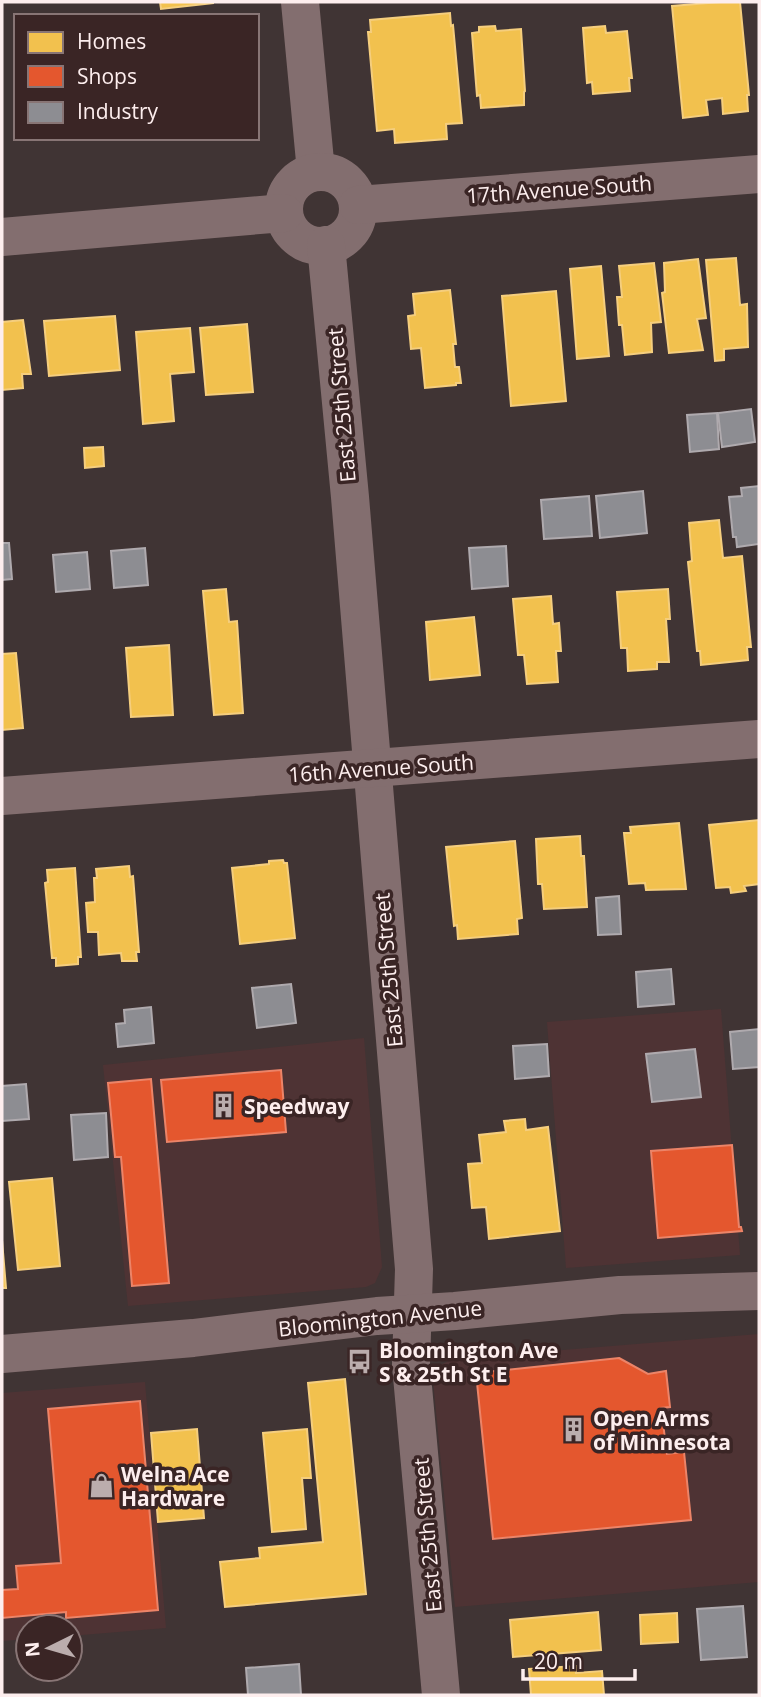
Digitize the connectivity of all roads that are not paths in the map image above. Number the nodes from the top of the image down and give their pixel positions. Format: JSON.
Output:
{"nodes":[{"id":1,"x":300,"y":2,"type":"edge"},
{"id":2,"x":316,"y":172,"type":"junction"},
{"id":3,"x":759,"y":174,"type":"edge"},
{"id":4,"x":358,"y":205,"type":"junction"},
{"id":5,"x":284,"y":214,"type":"junction"},
{"id":6,"x":2,"y":236,"type":"edge"},
{"id":7,"x":326,"y":246,"type":"junction"},
{"id":8,"x":759,"y":739,"type":"edge"},
{"id":9,"x":372,"y":769,"type":"junction"},
{"id":10,"x":2,"y":796,"type":"edge"},
{"id":11,"x":759,"y":1291,"type":"edge"},
{"id":12,"x":412,"y":1314,"type":"junction"},
{"id":13,"x":2,"y":1354,"type":"edge"},
{"id":14,"x":441,"y":1695,"type":"edge"}],
"edges":[{"from":1,"to":2,"type":"street"},
{"from":2,"to":4,"type":"street"},
{"from":2,"to":5,"type":"street"},
{"from":3,"to":4,"type":"street","name":"17th Avenue South"},
{"from":4,"to":7,"type":"street"},
{"from":5,"to":6,"type":"street"},
{"from":5,"to":7,"type":"street"},
{"from":7,"to":9,"type":"street","name":"East 25th Street"},
{"from":8,"to":9,"type":"street","name":"16th Avenue South"},
{"from":9,"to":10,"type":"street","name":"16th Avenue South"},
{"from":9,"to":12,"type":"street","name":"East 25th Street"},
{"from":11,"to":12,"type":"street","name":"Bloomington Avenue"},
{"from":12,"to":13,"type":"street","name":"Bloomington Avenue"},
{"from":12,"to":14,"type":"street","name":"East 25th Street"}]}
